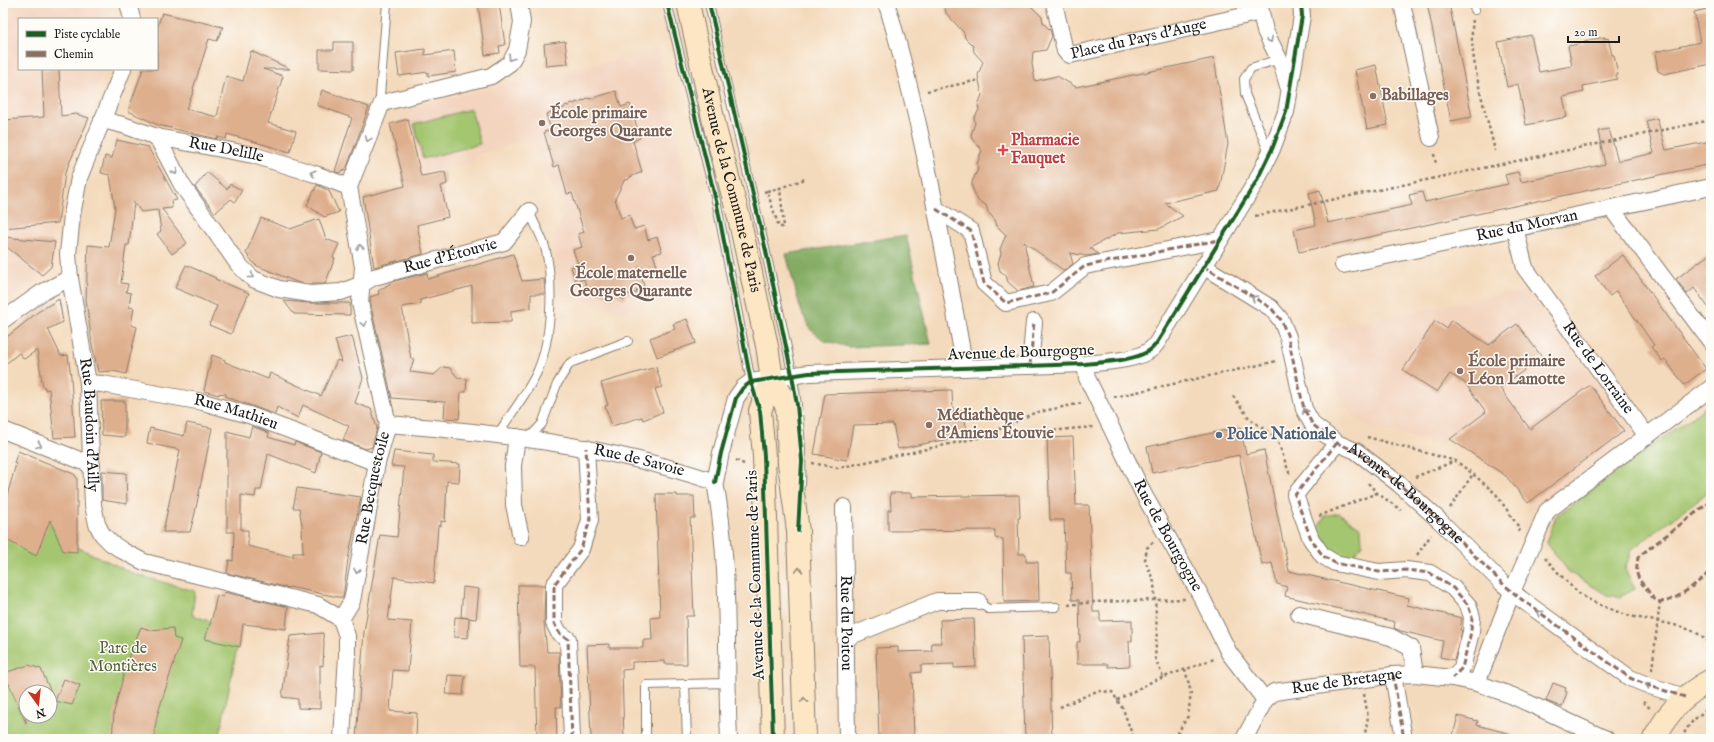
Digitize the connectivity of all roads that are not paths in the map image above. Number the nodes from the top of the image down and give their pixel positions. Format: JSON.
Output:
{"nodes":[{"id":1,"x":128,"y":3,"type":"edge"},
{"id":2,"x":387,"y":3,"type":"edge"},
{"id":3,"x":519,"y":3,"type":"edge"},
{"id":4,"x":667,"y":3,"type":"edge"},
{"id":5,"x":688,"y":3,"type":"edge"},
{"id":6,"x":709,"y":3,"type":"edge"},
{"id":7,"x":885,"y":3,"type":"edge"},
{"id":8,"x":1054,"y":3,"type":"edge"},
{"id":9,"x":1301,"y":3,"type":"edge"},
{"id":10,"x":1402,"y":3,"type":"edge"},
{"id":11,"x":1260,"y":8,"type":"edge"},
{"id":12,"x":132,"y":18,"type":"edge"},
{"id":13,"x":1279,"y":58,"type":"junction"},
{"id":14,"x":122,"y":70,"type":"edge"},
{"id":15,"x":1289,"y":90,"type":"junction"},
{"id":16,"x":382,"y":103,"type":"junction"},
{"id":17,"x":102,"y":120,"type":"junction"},
{"id":18,"x":157,"y":137,"type":"junction"},
{"id":19,"x":1430,"y":138,"type":"dead end"},
{"id":20,"x":1269,"y":154,"type":"junction"},
{"id":21,"x":349,"y":187,"type":"junction"},
{"id":22,"x":1711,"y":187,"type":"edge"},
{"id":23,"x":1611,"y":208,"type":"junction"},
{"id":24,"x":936,"y":209,"type":"junction"},
{"id":25,"x":529,"y":211,"type":"joint"},
{"id":26,"x":1515,"y":228,"type":"junction"},
{"id":27,"x":1219,"y":240,"type":"junction"},
{"id":28,"x":1343,"y":264,"type":"dead end"},
{"id":29,"x":1203,"y":266,"type":"junction"},
{"id":30,"x":70,"y":278,"type":"junction"},
{"id":31,"x":360,"y":286,"type":"junction"},
{"id":32,"x":3,"y":320,"type":"edge"},
{"id":33,"x":1034,"y":322,"type":"dead end"},
{"id":34,"x":628,"y":340,"type":"dead end"},
{"id":35,"x":1711,"y":342,"type":"edge"},
{"id":36,"x":1084,"y":364,"type":"junction"},
{"id":37,"x":1030,"y":366,"type":"junction"},
{"id":38,"x":965,"y":368,"type":"junction"},
{"id":39,"x":772,"y":378,"type":"junction"},
{"id":40,"x":88,"y":383,"type":"junction"},
{"id":41,"x":1710,"y":391,"type":"edge"},
{"id":42,"x":388,"y":424,"type":"junction"},
{"id":43,"x":3,"y":430,"type":"edge"},
{"id":44,"x":498,"y":434,"type":"junction"},
{"id":45,"x":1647,"y":436,"type":"junction"},
{"id":46,"x":523,"y":438,"type":"junction"},
{"id":47,"x":1337,"y":443,"type":"junction"},
{"id":48,"x":586,"y":448,"type":"junction"},
{"id":49,"x":377,"y":463,"type":"junction"},
{"id":50,"x":92,"y":465,"type":"junction"},
{"id":51,"x":715,"y":482,"type":"junction"},
{"id":52,"x":844,"y":507,"type":"dead end"},
{"id":53,"x":798,"y":531,"type":"junction"},
{"id":54,"x":521,"y":537,"type":"dead end"},
{"id":55,"x":1512,"y":592,"type":"junction"},
{"id":56,"x":978,"y":601,"type":"joint"},
{"id":57,"x":1056,"y":607,"type":"road end"},
{"id":58,"x":1299,"y":614,"type":"dead end"},
{"id":59,"x":341,"y":618,"type":"junction"},
{"id":60,"x":846,"y":638,"type":"junction"},
{"id":61,"x":1415,"y":674,"type":"junction"},
{"id":62,"x":1393,"y":675,"type":"junction"},
{"id":63,"x":1452,"y":678,"type":"junction"},
{"id":64,"x":1711,"y":680,"type":"edge"},
{"id":65,"x":726,"y":683,"type":"junction"},
{"id":66,"x":1477,"y":683,"type":"junction"},
{"id":67,"x":685,"y":684,"type":"junction"},
{"id":68,"x":1685,"y":697,"type":"junction"},
{"id":69,"x":1711,"y":697,"type":"edge"},
{"id":70,"x":1265,"y":700,"type":"junction"},
{"id":71,"x":1673,"y":731,"type":"edge"},
{"id":72,"x":342,"y":739,"type":"edge"},
{"id":73,"x":572,"y":739,"type":"edge"},
{"id":74,"x":646,"y":739,"type":"edge"},
{"id":75,"x":688,"y":739,"type":"edge"},
{"id":76,"x":729,"y":739,"type":"edge"},
{"id":77,"x":773,"y":739,"type":"edge"},
{"id":78,"x":805,"y":739,"type":"edge"},
{"id":79,"x":847,"y":739,"type":"edge"},
{"id":80,"x":1244,"y":739,"type":"edge"},
{"id":81,"x":1404,"y":739,"type":"edge"},
{"id":82,"x":1606,"y":739,"type":"edge"},
{"id":83,"x":1654,"y":739,"type":"edge"}],
"edges":[{"from":1,"to":12,"type":"street"},
{"from":2,"to":16,"type":"lane"},
{"from":3,"to":16,"type":"street","one_way":true},
{"from":4,"to":39,"type":"lane"},
{"from":5,"to":39,"type":"street","name":"Avenue de la Commune de Paris"},
{"from":6,"to":39,"type":"lane"},
{"from":7,"to":24,"type":"street"},
{"from":8,"to":11,"type":"street","name":"Place du Pays d'Auge"},
{"from":9,"to":15,"type":"street"},
{"from":10,"to":19,"type":"street"},
{"from":11,"to":13,"type":"street","one_way":true},
{"from":13,"to":15,"type":"street"},
{"from":13,"to":20,"type":"lane"},
{"from":14,"to":17,"type":"street","name":"Rue Baudoin d'Ailly"},
{"from":15,"to":20,"type":"street"},
{"from":16,"to":21,"type":"street","one_way":true},
{"from":17,"to":18,"type":"street","name":"Rue Delille"},
{"from":17,"to":30,"type":"street","name":"Rue Baudoin d'Ailly"},
{"from":21,"to":18,"type":"street","name":"Rue Delille","one_way":true},
{"from":18,"to":31,"type":"street","name":"Rue d'Étouvie","one_way":true},
{"from":20,"to":27,"type":"street"},
{"from":31,"to":21,"type":"street","one_way":true},
{"from":22,"to":23,"type":"street","name":"Rue du Morvan"},
{"from":23,"to":26,"type":"street","name":"Rue du Morvan"},
{"from":23,"to":35,"type":"street"},
{"from":24,"to":27,"type":"street"},
{"from":24,"to":38,"type":"street"},
{"from":25,"to":31,"type":"street","name":"Rue d'Étouvie"},
{"from":25,"to":44,"type":"lane"},
{"from":26,"to":28,"type":"street","name":"Rue du Morvan"},
{"from":26,"to":45,"type":"street","name":"Rue de Lorraine"},
{"from":27,"to":29,"type":"street"},
{"from":29,"to":36,"type":"street","name":"Avenue de Bourgogne"},
{"from":47,"to":29,"type":"street","name":"Avenue de Bourgogne","one_way":true},
{"from":30,"to":32,"type":"street"},
{"from":30,"to":40,"type":"street","name":"Rue Baudoin d'Ailly"},
{"from":31,"to":42,"type":"street","name":"Rue Becquestoile","one_way":true},
{"from":33,"to":37,"type":"street"},
{"from":34,"to":46,"type":"lane"},
{"from":36,"to":37,"type":"street","name":"Avenue de Bourgogne"},
{"from":36,"to":70,"type":"street","name":"Rue de Bourgogne"},
{"from":37,"to":38,"type":"street","name":"Avenue de Bourgogne"},
{"from":38,"to":39,"type":"street","name":"Avenue de Bourgogne"},
{"from":39,"to":51,"type":"street"},
{"from":39,"to":53,"type":"street","name":"Avenue de la Commune de Paris"},
{"from":39,"to":53,"type":"lane"},
{"from":39,"to":77,"type":"street","name":"Avenue de la Commune de Paris"},
{"from":40,"to":49,"type":"street","name":"Rue Mathieu"},
{"from":40,"to":50,"type":"street","name":"Rue Baudoin d'Ailly"},
{"from":41,"to":45,"type":"street"},
{"from":42,"to":44,"type":"street","name":"Rue de Savoie"},
{"from":42,"to":49,"type":"street","name":"Rue Becquestoile"},
{"from":43,"to":50,"type":"street","one_way":true},
{"from":44,"to":46,"type":"street","name":"Rue de Savoie"},
{"from":45,"to":55,"type":"street"},
{"from":46,"to":48,"type":"street","name":"Rue de Savoie"},
{"from":46,"to":54,"type":"street"},
{"from":47,"to":55,"type":"street","name":"Avenue de Bourgogne"},
{"from":47,"to":63,"type":"street"},
{"from":48,"to":51,"type":"street","name":"Rue de Savoie"},
{"from":48,"to":73,"type":"street"},
{"from":49,"to":59,"type":"street","name":"Rue Becquestoile","one_way":true},
{"from":50,"to":59,"type":"street","name":"Rue Baudoin d'Ailly"},
{"from":51,"to":65,"type":"street"},
{"from":52,"to":60,"type":"street","name":"Rue du Poitou"},
{"from":78,"to":53,"type":"street","name":"Avenue de la Commune de Paris","one_way":true},
{"from":55,"to":66,"type":"street"},
{"from":68,"to":55,"type":"street","name":"Avenue de Bourgogne","one_way":true},
{"from":56,"to":57,"type":"lane"},
{"from":56,"to":60,"type":"street"},
{"from":58,"to":61,"type":"street"},
{"from":59,"to":72,"type":"street"},
{"from":60,"to":79,"type":"street","name":"Rue du Poitou"},
{"from":61,"to":62,"type":"street","name":"Rue de Bretagne"},
{"from":61,"to":63,"type":"street","name":"Rue de Bretagne"},
{"from":62,"to":70,"type":"street","name":"Rue de Bretagne"},
{"from":62,"to":81,"type":"street"},
{"from":63,"to":66,"type":"street","name":"Rue de Bretagne"},
{"from":64,"to":68,"type":"street"},
{"from":65,"to":67,"type":"lane"},
{"from":65,"to":76,"type":"street"},
{"from":66,"to":82,"type":"street","name":"Rue de Bretagne"},
{"from":67,"to":74,"type":"lane"},
{"from":67,"to":75,"type":"lane"},
{"from":68,"to":71,"type":"street"},
{"from":69,"to":71,"type":"street"},
{"from":70,"to":80,"type":"street"},
{"from":71,"to":83,"type":"street"}]}
